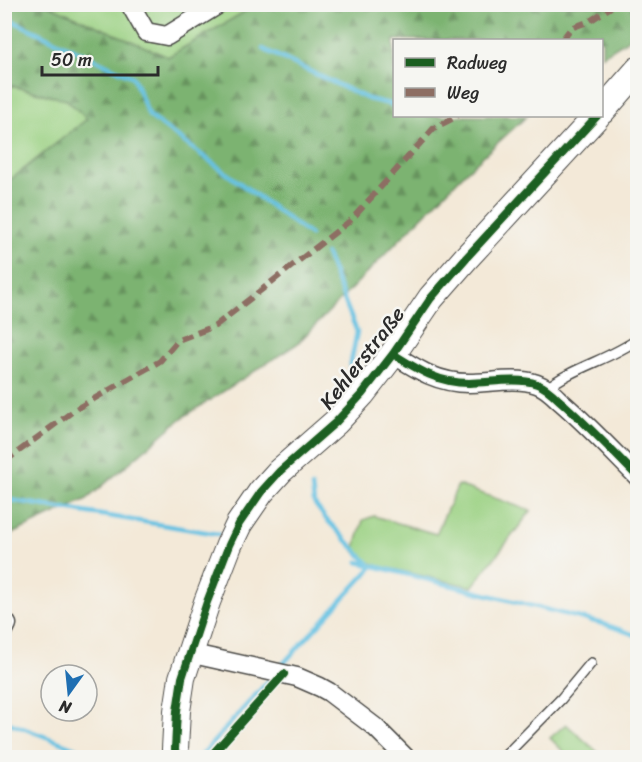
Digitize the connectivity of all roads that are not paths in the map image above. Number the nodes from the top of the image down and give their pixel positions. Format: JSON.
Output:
{"nodes":[{"id":1,"x":130,"y":4,"type":"edge"},
{"id":2,"x":219,"y":4,"type":"edge"},
{"id":3,"x":638,"y":70,"type":"edge"},
{"id":4,"x":603,"y":110,"type":"edge"},
{"id":5,"x":596,"y":117,"type":"edge"},
{"id":6,"x":638,"y":339,"type":"edge"},
{"id":7,"x":393,"y":354,"type":"junction"},
{"id":8,"x":546,"y":389,"type":"junction"},
{"id":9,"x":638,"y":477,"type":"edge"},
{"id":10,"x":190,"y":652,"type":"junction"},
{"id":11,"x":591,"y":663,"type":"dead end"},
{"id":12,"x":177,"y":758,"type":"edge"},
{"id":13,"x":406,"y":758,"type":"edge"},
{"id":14,"x":503,"y":758,"type":"edge"}],
"edges":[{"from":1,"to":2,"type":"street"},
{"from":3,"to":4,"type":"street"},
{"from":5,"to":7,"type":"street","name":"Kehlerstraße"},
{"from":6,"to":8,"type":"lane"},
{"from":7,"to":8,"type":"street"},
{"from":7,"to":10,"type":"street","name":"Kehlerstraße"},
{"from":8,"to":9,"type":"street"},
{"from":10,"to":12,"type":"street","name":"Kehlerstraße"},
{"from":10,"to":13,"type":"street"},
{"from":11,"to":14,"type":"lane"}]}
